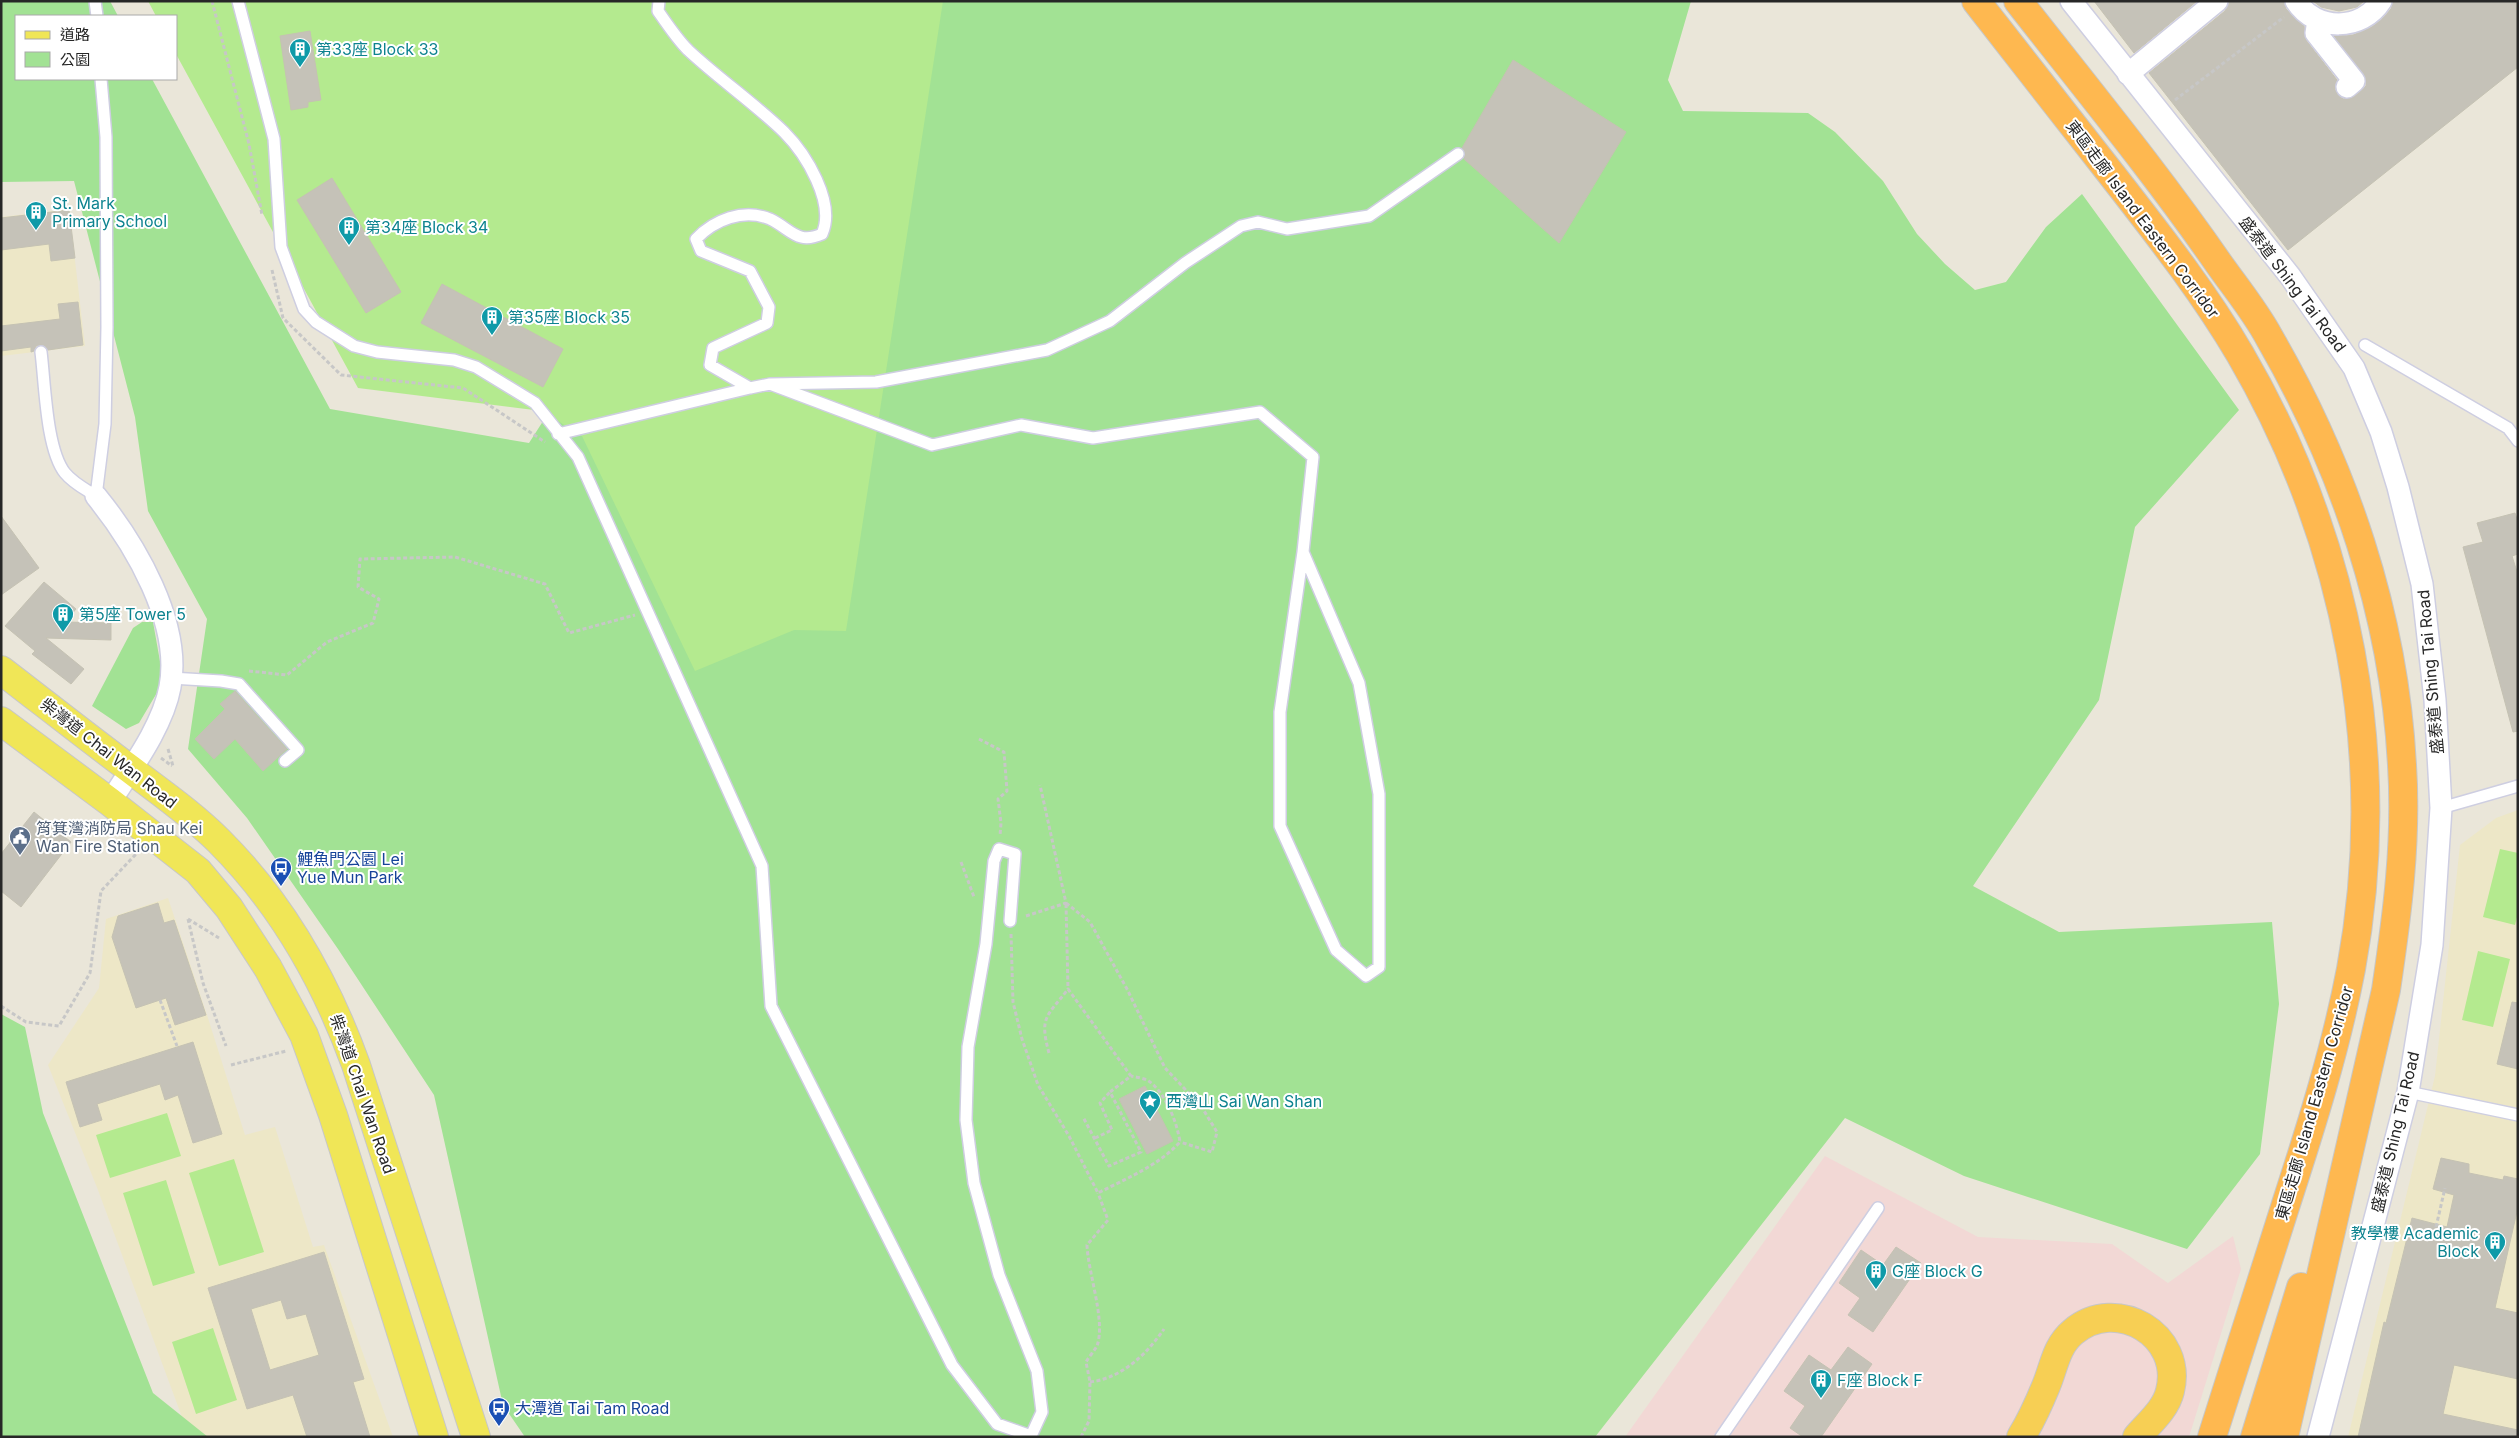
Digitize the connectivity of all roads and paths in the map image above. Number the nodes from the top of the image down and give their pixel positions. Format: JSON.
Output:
{"nodes":[{"id":1,"x":95,"y":1,"type":"edge"},
{"id":2,"x":212,"y":1,"type":"edge"},
{"id":3,"x":238,"y":1,"type":"edge"},
{"id":4,"x":659,"y":1,"type":"edge"},
{"id":5,"x":1976,"y":1,"type":"edge"},
{"id":6,"x":2018,"y":1,"type":"edge"},
{"id":7,"x":2071,"y":1,"type":"edge"},
{"id":8,"x":2217,"y":1,"type":"edge"},
{"id":9,"x":2381,"y":1,"type":"edge"},
{"id":10,"x":2298,"y":3,"type":"edge"},
{"id":11,"x":96,"y":15,"type":"edge"},
{"id":12,"x":2318,"y":20,"type":"junction"},
{"id":13,"x":2128,"y":74,"type":"junction"},
{"id":14,"x":101,"y":80,"type":"edge"},
{"id":15,"x":2348,"y":86,"type":"dead end"},
{"id":16,"x":2159,"y":112,"type":"junction"},
{"id":17,"x":1458,"y":154,"type":"dead end"},
{"id":18,"x":263,"y":220,"type":"dead end"},
{"id":19,"x":271,"y":267,"type":"dead end"},
{"id":20,"x":2365,"y":345,"type":"dead end"},
{"id":21,"x":41,"y":352,"type":"dead end"},
{"id":22,"x":770,"y":384,"type":"junction"},
{"id":23,"x":750,"y":388,"type":"junction"},
{"id":24,"x":558,"y":434,"type":"junction"},
{"id":25,"x":2518,"y":440,"type":"edge"},
{"id":26,"x":550,"y":446,"type":"dead end"},
{"id":27,"x":96,"y":496,"type":"junction"},
{"id":28,"x":1303,"y":552,"type":"junction"},
{"id":29,"x":647,"y":612,"type":"junction"},
{"id":30,"x":1,"y":670,"type":"edge"},
{"id":31,"x":242,"y":671,"type":"dead end"},
{"id":32,"x":171,"y":678,"type":"junction"},
{"id":33,"x":1,"y":721,"type":"edge"},
{"id":34,"x":979,"y":739,"type":"dead end"},
{"id":35,"x":285,"y":761,"type":"dead end"},
{"id":36,"x":131,"y":770,"type":"junction"},
{"id":37,"x":1040,"y":785,"type":"dead end"},
{"id":38,"x":2518,"y":786,"type":"edge"},
{"id":39,"x":110,"y":802,"type":"junction"},
{"id":40,"x":2441,"y":808,"type":"junction"},
{"id":41,"x":999,"y":849,"type":"junction"},
{"id":42,"x":140,"y":850,"type":"dead end"},
{"id":43,"x":1066,"y":904,"type":"junction"},
{"id":44,"x":1010,"y":921,"type":"junction"},
{"id":45,"x":223,"y":940,"type":"dead end"},
{"id":46,"x":1068,"y":989,"type":"junction"},
{"id":47,"x":160,"y":1000,"type":"dead end"},
{"id":48,"x":1,"y":1006,"type":"edge"},
{"id":49,"x":177,"y":1046,"type":"dead end"},
{"id":50,"x":226,"y":1046,"type":"dead end"},
{"id":51,"x":287,"y":1051,"type":"dead end"},
{"id":52,"x":1049,"y":1053,"type":"dead end"},
{"id":53,"x":231,"y":1064,"type":"dead end"},
{"id":54,"x":1131,"y":1076,"type":"junction"},
{"id":55,"x":1110,"y":1092,"type":"junction"},
{"id":56,"x":2408,"y":1092,"type":"junction"},
{"id":57,"x":2518,"y":1115,"type":"edge"},
{"id":58,"x":1083,"y":1117,"type":"dead end"},
{"id":59,"x":2352,"y":1134,"type":"junction"},
{"id":60,"x":1094,"y":1138,"type":"junction"},
{"id":61,"x":1180,"y":1142,"type":"junction"},
{"id":62,"x":2445,"y":1188,"type":"dead end"},
{"id":63,"x":1098,"y":1193,"type":"junction"},
{"id":64,"x":1878,"y":1208,"type":"dead end"},
{"id":65,"x":2436,"y":1227,"type":"dead end"},
{"id":66,"x":1164,"y":1328,"type":"dead end"},
{"id":67,"x":1090,"y":1382,"type":"junction"},
{"id":68,"x":434,"y":1437,"type":"edge"},
{"id":69,"x":476,"y":1437,"type":"edge"},
{"id":70,"x":1081,"y":1437,"type":"edge"},
{"id":71,"x":1721,"y":1437,"type":"edge"},
{"id":72,"x":2021,"y":1437,"type":"edge"},
{"id":73,"x":2137,"y":1437,"type":"edge"},
{"id":74,"x":2212,"y":1437,"type":"edge"},
{"id":75,"x":2255,"y":1437,"type":"edge"},
{"id":76,"x":2284,"y":1437,"type":"edge"},
{"id":77,"x":2318,"y":1437,"type":"edge"}],
"edges":[{"from":1,"to":11,"type":"lane"},
{"from":2,"to":18,"type":"path"},
{"from":3,"to":24,"type":"lane"},
{"from":4,"to":23,"type":"lane"},
{"from":5,"to":74,"type":"highway","name":"東區走廊 Island Eastern Corridor"},
{"from":6,"to":59,"type":"highway","name":"東區走廊 Island Eastern Corridor"},
{"from":7,"to":13,"type":"street","name":"盛泰道 Shing Tai Road"},
{"from":8,"to":13,"type":"street"},
{"from":9,"to":12,"type":"street"},
{"from":10,"to":12,"type":"street"},
{"from":10,"to":16,"type":"path"},
{"from":12,"to":15,"type":"street"},
{"from":13,"to":16,"type":"street","name":"盛泰道 Shing Tai Road"},
{"from":14,"to":27,"type":"lane"},
{"from":16,"to":40,"type":"street","name":"盛泰道 Shing Tai Road"},
{"from":17,"to":22,"type":"lane"},
{"from":19,"to":26,"type":"path"},
{"from":20,"to":25,"type":"lane"},
{"from":21,"to":27,"type":"lane"},
{"from":22,"to":23,"type":"lane"},
{"from":22,"to":28,"type":"lane"},
{"from":23,"to":24,"type":"lane"},
{"from":24,"to":29,"type":"lane"},
{"from":27,"to":32,"type":"street"},
{"from":28,"to":28,"type":"lane"},
{"from":29,"to":31,"type":"path"},
{"from":29,"to":41,"type":"lane"},
{"from":30,"to":36,"type":"main road","name":"柴灣道 Chai Wan Road"},
{"from":32,"to":35,"type":"lane"},
{"from":32,"to":36,"type":"street"},
{"from":33,"to":39,"type":"main road"},
{"from":34,"to":41,"type":"path"},
{"from":36,"to":39,"type":"street"},
{"from":36,"to":69,"type":"main road","name":"柴灣道 Chai Wan Road"},
{"from":37,"to":43,"type":"path"},
{"from":38,"to":40,"type":"lane"},
{"from":39,"to":68,"type":"main road"},
{"from":40,"to":56,"type":"street","name":"盛泰道 Shing Tai Road"},
{"from":41,"to":44,"type":"lane"},
{"from":42,"to":48,"type":"path"},
{"from":43,"to":44,"type":"path"},
{"from":43,"to":46,"type":"path"},
{"from":43,"to":61,"type":"path"},
{"from":44,"to":63,"type":"path"},
{"from":45,"to":50,"type":"path"},
{"from":46,"to":52,"type":"path"},
{"from":46,"to":54,"type":"path"},
{"from":47,"to":49,"type":"path"},
{"from":51,"to":53,"type":"path"},
{"from":54,"to":55,"type":"path"},
{"from":54,"to":61,"type":"path"},
{"from":55,"to":60,"type":"path"},
{"from":55,"to":60,"type":"path"},
{"from":56,"to":57,"type":"lane"},
{"from":56,"to":77,"type":"street","name":"盛泰道 Shing Tai Road"},
{"from":58,"to":60,"type":"path"},
{"from":59,"to":75,"type":"highway"},
{"from":59,"to":76,"type":"highway","name":"東區走廊 Island Eastern Corridor"},
{"from":61,"to":63,"type":"path"},
{"from":62,"to":65,"type":"path"},
{"from":63,"to":67,"type":"path"},
{"from":64,"to":71,"type":"lane"},
{"from":66,"to":67,"type":"path"},
{"from":67,"to":70,"type":"path"},
{"from":72,"to":73,"type":"highway"}]}
